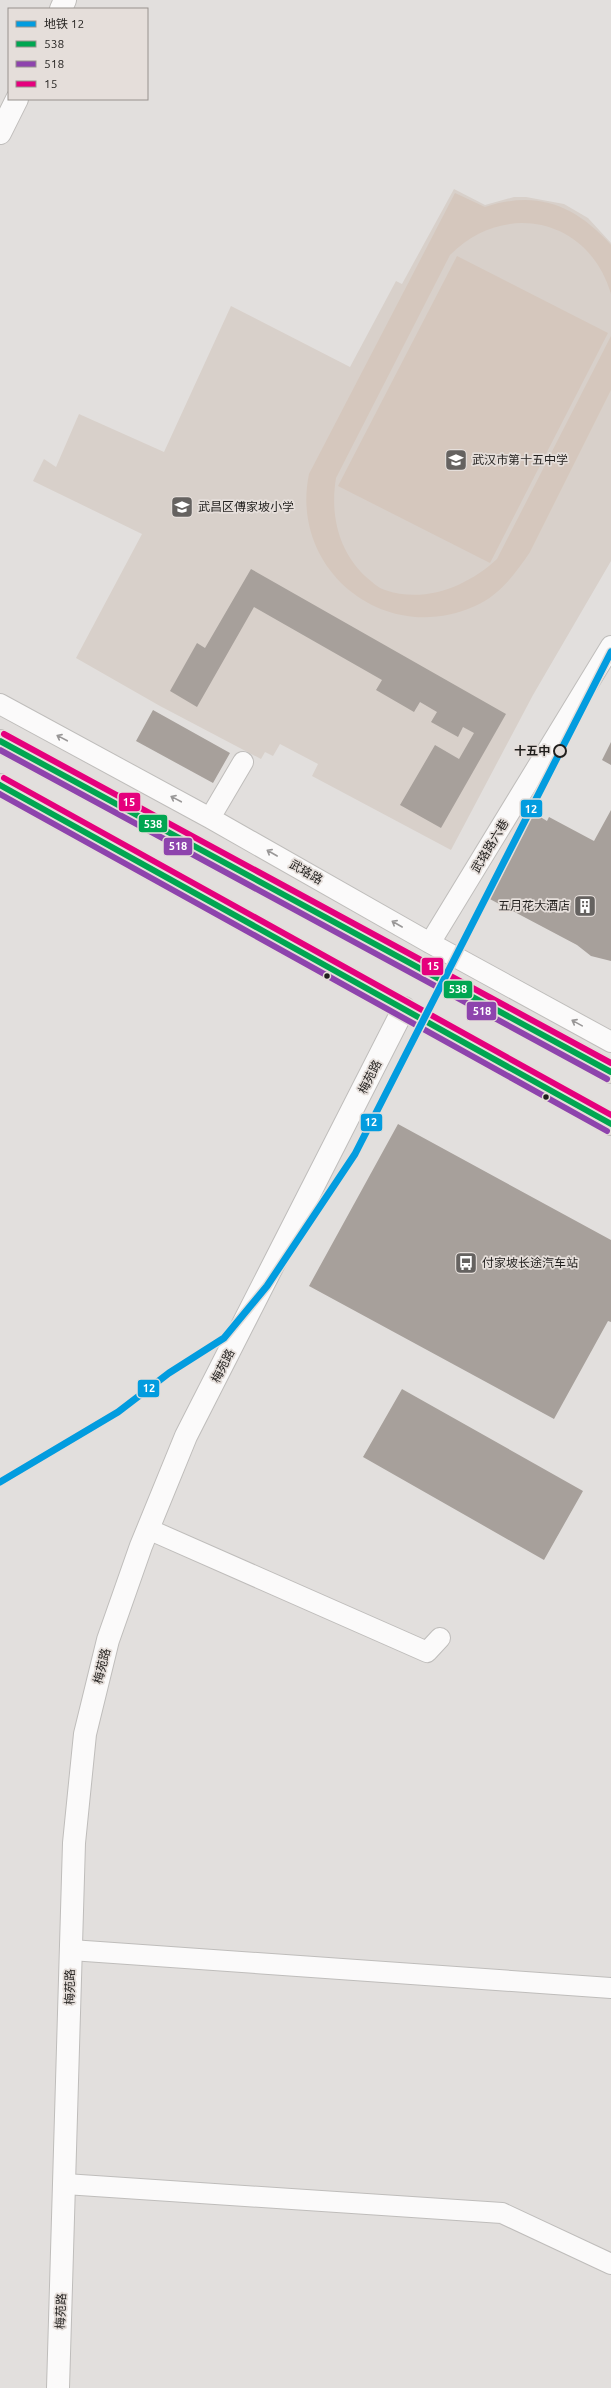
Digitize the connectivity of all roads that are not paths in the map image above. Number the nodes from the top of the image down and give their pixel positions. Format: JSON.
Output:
{"nodes":[{"id":1,"x":16,"y":100,"type":"edge"},
{"id":2,"x":0,"y":133,"type":"edge"},
{"id":3,"x":611,"y":646,"type":"edge"},
{"id":4,"x":0,"y":704,"type":"edge"},
{"id":5,"x":0,"y":741,"type":"edge"},
{"id":6,"x":244,"y":762,"type":"dead end"},
{"id":7,"x":0,"y":785,"type":"edge"},
{"id":8,"x":210,"y":818,"type":"junction"},
{"id":9,"x":430,"y":943,"type":"junction"},
{"id":10,"x":404,"y":1008,"type":"junction"},
{"id":11,"x":611,"y":1042,"type":"edge"},
{"id":12,"x":611,"y":1072,"type":"edge"},
{"id":13,"x":586,"y":1110,"type":"junction"},
{"id":14,"x":611,"y":1124,"type":"edge"},
{"id":15,"x":611,"y":1133,"type":"edge"},
{"id":16,"x":148,"y":1529,"type":"junction"},
{"id":17,"x":440,"y":1638,"type":"dead end"},
{"id":18,"x":71,"y":1950,"type":"junction"},
{"id":19,"x":611,"y":1988,"type":"edge"},
{"id":20,"x":65,"y":2184,"type":"junction"},
{"id":21,"x":611,"y":2264,"type":"edge"},
{"id":22,"x":58,"y":2388,"type":"edge"}],
"edges":[{"from":1,"to":2,"type":"street"},
{"from":3,"to":9,"type":"street","name":"武珞路六巷"},
{"from":8,"to":4,"type":"street","name":"武珞路","one_way":true},
{"from":5,"to":12,"type":"highway"},
{"from":6,"to":8,"type":"street"},
{"from":7,"to":10,"type":"highway"},
{"from":9,"to":8,"type":"street","name":"武珞路","one_way":true},
{"from":11,"to":9,"type":"street","name":"武珞路","one_way":true},
{"from":10,"to":13,"type":"highway"},
{"from":10,"to":16,"type":"street","name":"梅苑路"},
{"from":13,"to":14,"type":"highway"},
{"from":13,"to":15,"type":"street"},
{"from":16,"to":17,"type":"street"},
{"from":16,"to":18,"type":"street","name":"梅苑路"},
{"from":18,"to":19,"type":"street"},
{"from":18,"to":20,"type":"street","name":"梅苑路"},
{"from":20,"to":21,"type":"street"},
{"from":20,"to":22,"type":"street","name":"梅苑路"}]}
